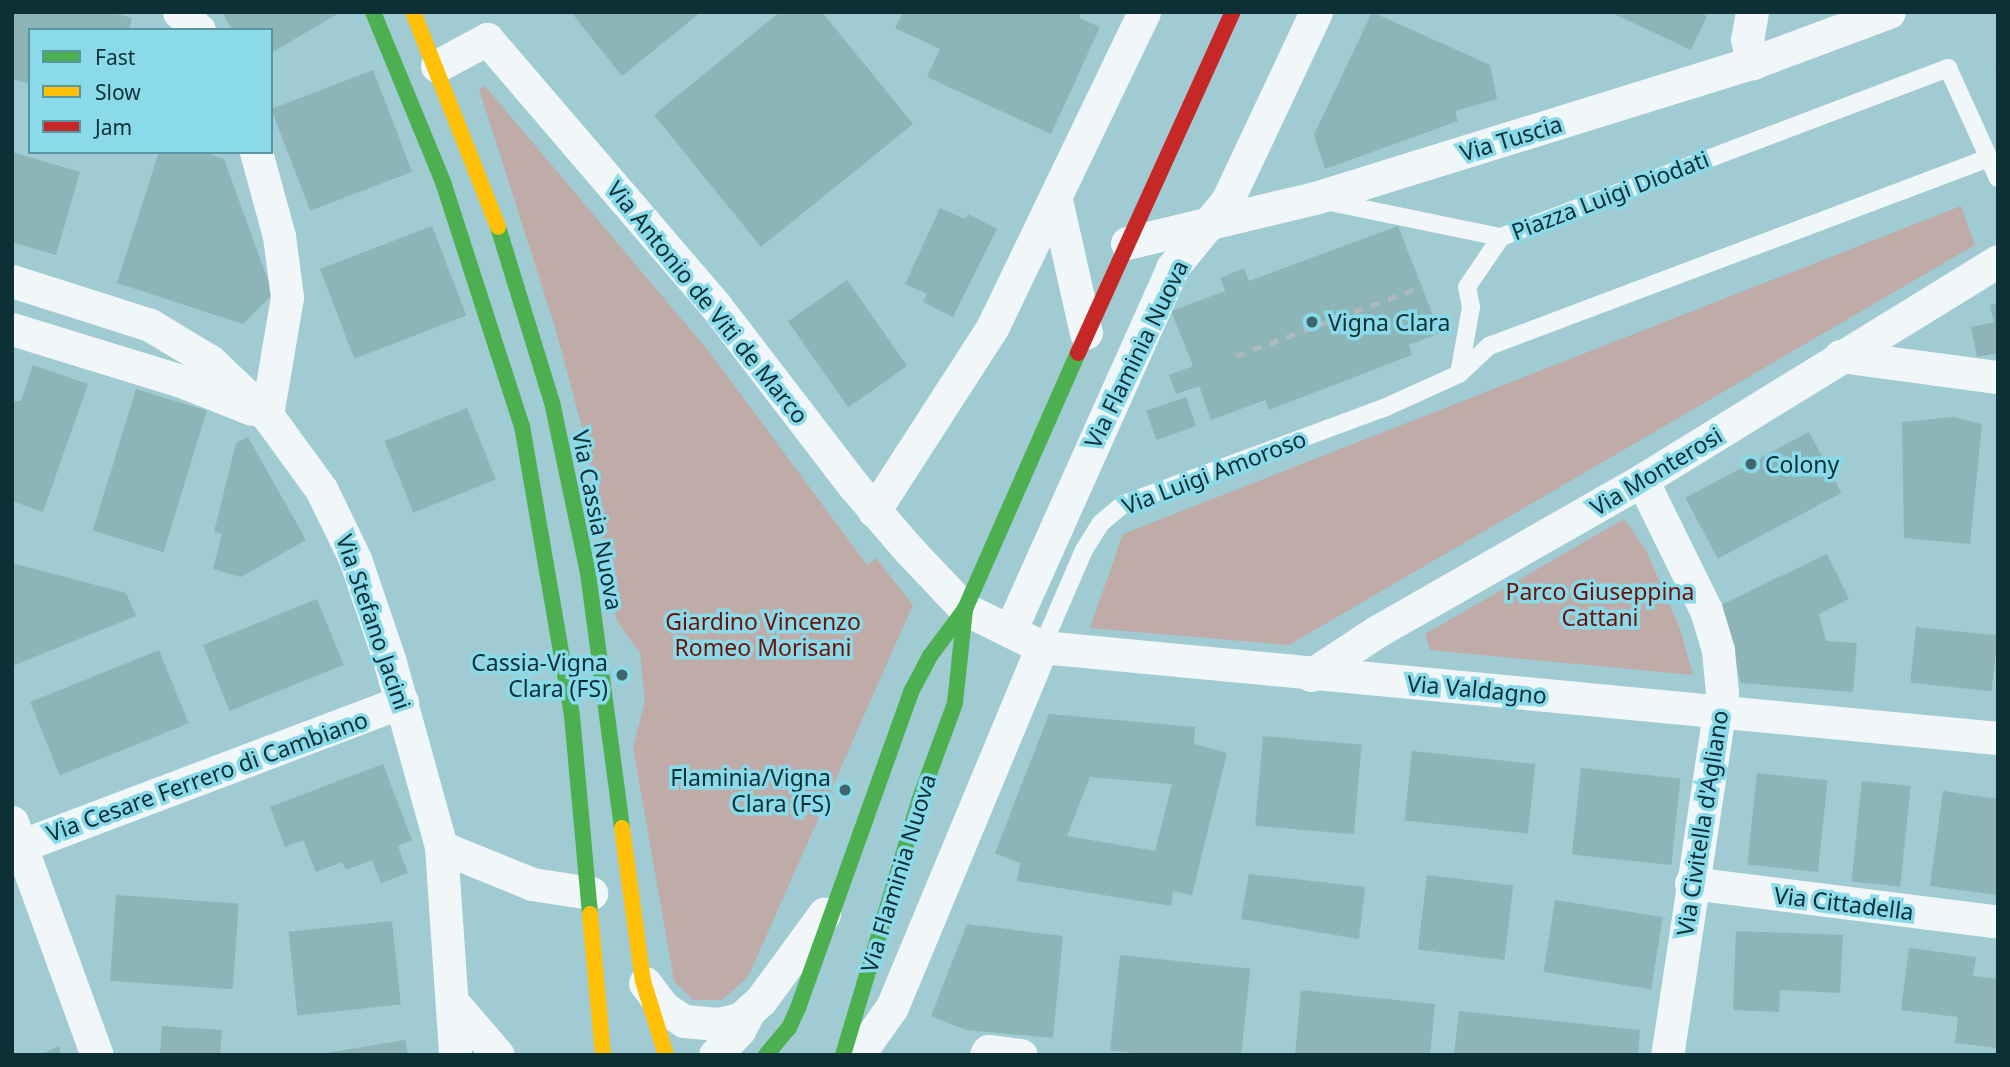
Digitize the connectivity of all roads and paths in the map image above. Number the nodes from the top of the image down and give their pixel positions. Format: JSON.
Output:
{"nodes":[{"id":1,"x":179,"y":12,"type":"edge"},
{"id":2,"x":373,"y":12,"type":"edge"},
{"id":3,"x":413,"y":12,"type":"edge"},
{"id":4,"x":1144,"y":12,"type":"edge"},
{"id":5,"x":1233,"y":12,"type":"edge"},
{"id":6,"x":1316,"y":12,"type":"edge"},
{"id":7,"x":1752,"y":12,"type":"edge"},
{"id":8,"x":1889,"y":12,"type":"edge"},
{"id":9,"x":197,"y":28,"type":"edge"},
{"id":10,"x":1752,"y":63,"type":"junction"},
{"id":11,"x":437,"y":66,"type":"junction"},
{"id":12,"x":257,"y":154,"type":"edge"},
{"id":13,"x":1986,"y":159,"type":"junction"},
{"id":14,"x":1998,"y":178,"type":"edge"},
{"id":15,"x":1315,"y":198,"type":"junction"},
{"id":16,"x":1056,"y":200,"type":"junction"},
{"id":17,"x":1207,"y":223,"type":"junction"},
{"id":18,"x":1500,"y":236,"type":"junction"},
{"id":19,"x":1127,"y":243,"type":"junction"},
{"id":20,"x":1998,"y":261,"type":"edge"},
{"id":21,"x":12,"y":281,"type":"edge"},
{"id":22,"x":12,"y":329,"type":"edge"},
{"id":23,"x":1086,"y":333,"type":"junction"},
{"id":24,"x":1839,"y":356,"type":"junction"},
{"id":25,"x":1459,"y":374,"type":"junction"},
{"id":26,"x":1998,"y":377,"type":"edge"},
{"id":27,"x":267,"y":415,"type":"junction"},
{"id":28,"x":1642,"y":480,"type":"junction"},
{"id":29,"x":874,"y":511,"type":"junction"},
{"id":30,"x":965,"y":609,"type":"junction"},
{"id":31,"x":1010,"y":631,"type":"junction"},
{"id":32,"x":1042,"y":647,"type":"junction"},
{"id":33,"x":1311,"y":675,"type":"junction"},
{"id":34,"x":402,"y":702,"type":"junction"},
{"id":35,"x":1722,"y":710,"type":"junction"},
{"id":36,"x":1998,"y":738,"type":"edge"},
{"id":37,"x":15,"y":839,"type":"edge"},
{"id":38,"x":441,"y":847,"type":"junction"},
{"id":39,"x":1691,"y":883,"type":"junction"},
{"id":40,"x":839,"y":892,"type":"junction"},
{"id":41,"x":590,"y":893,"type":"junction"},
{"id":42,"x":1998,"y":922,"type":"edge"},
{"id":43,"x":643,"y":981,"type":"junction"},
{"id":44,"x":454,"y":1004,"type":"junction"},
{"id":45,"x":747,"y":1015,"type":"junction"},
{"id":46,"x":97,"y":1055,"type":"edge"},
{"id":47,"x":455,"y":1055,"type":"edge"},
{"id":48,"x":498,"y":1055,"type":"edge"},
{"id":49,"x":603,"y":1055,"type":"edge"},
{"id":50,"x":666,"y":1055,"type":"edge"},
{"id":51,"x":715,"y":1055,"type":"edge"},
{"id":52,"x":766,"y":1055,"type":"edge"},
{"id":53,"x":843,"y":1055,"type":"edge"},
{"id":54,"x":858,"y":1055,"type":"edge"},
{"id":55,"x":986,"y":1055,"type":"edge"},
{"id":56,"x":1021,"y":1055,"type":"edge"},
{"id":57,"x":1667,"y":1055,"type":"edge"}],
"edges":[{"from":1,"to":9,"type":"street"},
{"from":2,"to":41,"type":"main road"},
{"from":3,"to":11,"type":"main road","name":"Via Cassia Nuova"},
{"from":4,"to":16,"type":"street"},
{"from":5,"to":19,"type":"main road","name":"Via Flaminia Nuova"},
{"from":6,"to":17,"type":"street","name":"Via Flaminia Nuova"},
{"from":7,"to":10,"type":"street"},
{"from":8,"to":10,"type":"street","name":"Via Tuscia"},
{"from":10,"to":15,"type":"street","name":"Via Tuscia"},
{"from":11,"to":29,"type":"street","name":"Via Antonio de Viti de Marco"},
{"from":11,"to":43,"type":"main road","name":"Via Cassia Nuova"},
{"from":12,"to":27,"type":"street"},
{"from":13,"to":14,"type":"lane"},
{"from":13,"to":18,"type":"lane","name":"Piazza Luigi Diodati"},
{"from":13,"to":25,"type":"lane"},
{"from":15,"to":17,"type":"street","name":"Via Tuscia"},
{"from":15,"to":18,"type":"lane"},
{"from":16,"to":23,"type":"street"},
{"from":16,"to":29,"type":"street"},
{"from":17,"to":19,"type":"street","name":"Via Tuscia"},
{"from":17,"to":31,"type":"street","name":"Via Flaminia Nuova"},
{"from":18,"to":25,"type":"lane","name":"Piazza Luigi Diodati"},
{"from":19,"to":23,"type":"main road","name":"Via Flaminia Nuova"},
{"from":20,"to":24,"type":"street","name":"Via Monterosi"},
{"from":21,"to":27,"type":"street","name":"Via Stefano Jacini"},
{"from":22,"to":27,"type":"street"},
{"from":23,"to":30,"type":"main road","name":"Via Flaminia Nuova"},
{"from":24,"to":26,"type":"street"},
{"from":24,"to":28,"type":"street","name":"Via Monterosi"},
{"from":25,"to":32,"type":"lane","name":"Via Luigi Amoroso"},
{"from":27,"to":34,"type":"street","name":"Via Stefano Jacini"},
{"from":28,"to":33,"type":"street","name":"Via Monterosi"},
{"from":28,"to":35,"type":"street","name":"Via Civitella d'Agliano"},
{"from":29,"to":30,"type":"street","name":"Via Antonio de Viti de Marco"},
{"from":30,"to":31,"type":"street","name":"Via Valdagno"},
{"from":30,"to":40,"type":"main road","name":"Via Flaminia Nuova"},
{"from":30,"to":53,"type":"main road","name":"Via Flaminia Nuova"},
{"from":31,"to":32,"type":"street","name":"Via Valdagno"},
{"from":32,"to":33,"type":"street","name":"Via Valdagno"},
{"from":32,"to":54,"type":"street","name":"Via Flaminia Nuova"},
{"from":33,"to":35,"type":"street","name":"Via Valdagno"},
{"from":34,"to":37,"type":"street","name":"Via Cesare Ferrero di Cambiano"},
{"from":34,"to":38,"type":"street","name":"Via Stefano Jacini"},
{"from":35,"to":36,"type":"street","name":"Via Valdagno"},
{"from":35,"to":39,"type":"street","name":"Via Civitella d'Agliano"},
{"from":37,"to":46,"type":"street"},
{"from":38,"to":41,"type":"street"},
{"from":38,"to":44,"type":"street","name":"Via Stefano Jacini"},
{"from":39,"to":42,"type":"street","name":"Via Cittadella"},
{"from":39,"to":57,"type":"street","name":"Via Civitella d'Agliano"},
{"from":40,"to":45,"type":"street","name":"Via Flaminia Nuova"},
{"from":40,"to":52,"type":"main road","name":"Via Flaminia Nuova"},
{"from":41,"to":49,"type":"main road"},
{"from":43,"to":45,"type":"street"},
{"from":43,"to":50,"type":"main road","name":"Via Cassia Nuova"},
{"from":44,"to":47,"type":"street","name":"Via Stefano Jacini"},
{"from":44,"to":48,"type":"street"},
{"from":45,"to":51,"type":"street","name":"Via Flaminia Nuova"},
{"from":55,"to":56,"type":"street"}]}
